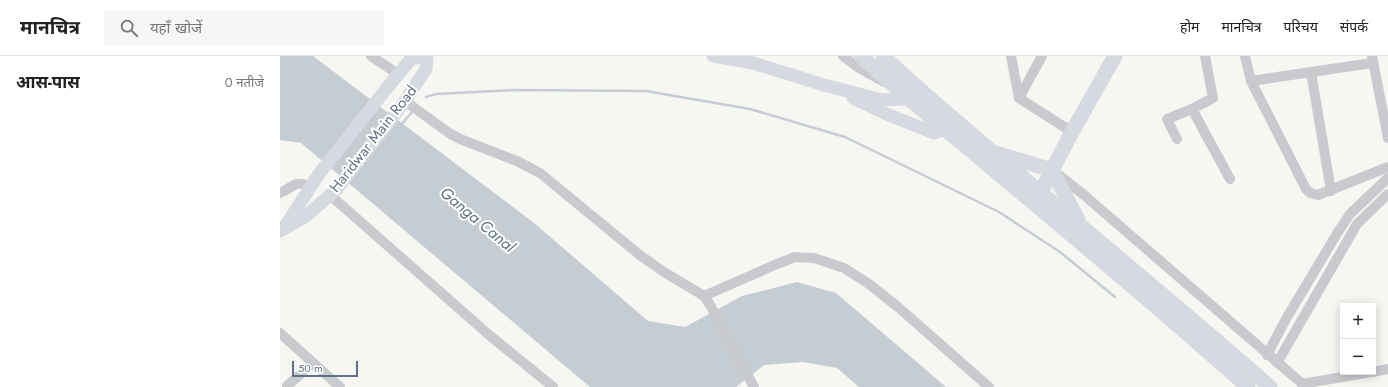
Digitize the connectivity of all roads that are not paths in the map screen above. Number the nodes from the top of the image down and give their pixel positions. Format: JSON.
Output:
{"nodes":[{"id":1,"x":371,"y":56,"type":"edge"},
{"id":2,"x":424,"y":56,"type":"edge"},
{"id":3,"x":427,"y":56,"type":"edge"},
{"id":4,"x":713,"y":56,"type":"edge"},
{"id":5,"x":843,"y":56,"type":"edge"},
{"id":6,"x":861,"y":56,"type":"edge"},
{"id":7,"x":883,"y":56,"type":"edge"},
{"id":8,"x":1011,"y":56,"type":"edge"},
{"id":9,"x":1042,"y":56,"type":"edge"},
{"id":10,"x":1115,"y":56,"type":"edge"},
{"id":11,"x":1206,"y":56,"type":"edge"},
{"id":12,"x":1245,"y":56,"type":"edge"},
{"id":13,"x":1372,"y":60,"type":"edge"},
{"id":14,"x":892,"y":62,"type":"edge"},
{"id":15,"x":1311,"y":72,"type":"junction"},
{"id":16,"x":398,"y":74,"type":"junction"},
{"id":17,"x":1251,"y":81,"type":"junction"},
{"id":18,"x":824,"y":85,"type":"junction"},
{"id":19,"x":895,"y":87,"type":"junction"},
{"id":20,"x":912,"y":93,"type":"junction"},
{"id":21,"x":1019,"y":98,"type":"junction"},
{"id":22,"x":403,"y":104,"type":"junction"},
{"id":23,"x":1192,"y":109,"type":"junction"},
{"id":24,"x":949,"y":124,"type":"junction"},
{"id":25,"x":1072,"y":132,"type":"junction"},
{"id":26,"x":1388,"y":138,"type":"edge"},
{"id":27,"x":1177,"y":139,"type":"dead end"},
{"id":28,"x":992,"y":152,"type":"junction"},
{"id":29,"x":1388,"y":167,"type":"edge"},
{"id":30,"x":1052,"y":170,"type":"junction"},
{"id":31,"x":1388,"y":172,"type":"edge"},
{"id":32,"x":1388,"y":178,"type":"edge"},
{"id":33,"x":1230,"y":179,"type":"dead end"},
{"id":34,"x":311,"y":187,"type":"junction"},
{"id":35,"x":1331,"y":191,"type":"junction"},
{"id":36,"x":333,"y":192,"type":"junction"},
{"id":37,"x":280,"y":193,"type":"edge"},
{"id":38,"x":1388,"y":194,"type":"edge"},
{"id":39,"x":1038,"y":198,"type":"junction"},
{"id":40,"x":1081,"y":227,"type":"junction"},
{"id":41,"x":283,"y":229,"type":"edge"},
{"id":42,"x":704,"y":296,"type":"junction"},
{"id":43,"x":280,"y":333,"type":"edge"},
{"id":44,"x":1267,"y":355,"type":"junction"},
{"id":45,"x":313,"y":363,"type":"junction"},
{"id":46,"x":1277,"y":363,"type":"junction"},
{"id":47,"x":1388,"y":369,"type":"edge"},
{"id":48,"x":1376,"y":371,"type":"edge"},
{"id":49,"x":1357,"y":375,"type":"edge"},
{"id":50,"x":1304,"y":386,"type":"edge"},
{"id":51,"x":287,"y":387,"type":"edge"},
{"id":52,"x":340,"y":387,"type":"edge"},
{"id":53,"x":553,"y":387,"type":"edge"},
{"id":54,"x":753,"y":387,"type":"edge"},
{"id":55,"x":989,"y":387,"type":"edge"},
{"id":56,"x":1248,"y":387,"type":"edge"},
{"id":57,"x":1270,"y":387,"type":"edge"}],
"edges":[{"from":1,"to":16,"type":"street"},
{"from":2,"to":16,"type":"main road","name":"Haridwar Main Road"},
{"from":3,"to":22,"type":"main road","name":"Haridwar Main Road"},
{"from":4,"to":18,"type":"main road"},
{"from":5,"to":19,"type":"street"},
{"from":6,"to":19,"type":"highway"},
{"from":7,"to":14,"type":"highway"},
{"from":8,"to":21,"type":"street"},
{"from":9,"to":21,"type":"street"},
{"from":10,"to":25,"type":"highway"},
{"from":11,"to":23,"type":"street"},
{"from":12,"to":17,"type":"street"},
{"from":13,"to":15,"type":"street"},
{"from":13,"to":26,"type":"street"},
{"from":14,"to":20,"type":"highway"},
{"from":15,"to":17,"type":"street"},
{"from":15,"to":35,"type":"street"},
{"from":16,"to":34,"type":"main road","name":"Haridwar Main Road"},
{"from":17,"to":35,"type":"street"},
{"from":18,"to":20,"type":"main road"},
{"from":18,"to":24,"type":"main road"},
{"from":19,"to":20,"type":"highway"},
{"from":20,"to":24,"type":"highway"},
{"from":21,"to":25,"type":"street"},
{"from":22,"to":36,"type":"main road","name":"Haridwar Main Road"},
{"from":22,"to":42,"type":"street"},
{"from":23,"to":27,"type":"street"},
{"from":23,"to":33,"type":"street"},
{"from":24,"to":28,"type":"highway"},
{"from":24,"to":39,"type":"highway"},
{"from":25,"to":30,"type":"highway"},
{"from":28,"to":30,"type":"highway"},
{"from":28,"to":39,"type":"highway"},
{"from":29,"to":35,"type":"street"},
{"from":30,"to":39,"type":"highway"},
{"from":30,"to":40,"type":"highway"},
{"from":30,"to":44,"type":"street"},
{"from":31,"to":32,"type":"street"},
{"from":32,"to":44,"type":"street"},
{"from":34,"to":37,"type":"street"},
{"from":34,"to":41,"type":"main road","name":"Haridwar Main Road"},
{"from":36,"to":41,"type":"main road","name":"Haridwar Main Road"},
{"from":36,"to":53,"type":"street"},
{"from":38,"to":46,"type":"street"},
{"from":39,"to":40,"type":"highway"},
{"from":39,"to":56,"type":"highway"},
{"from":40,"to":57,"type":"highway"},
{"from":42,"to":54,"type":"street"},
{"from":42,"to":55,"type":"street"},
{"from":43,"to":45,"type":"street"},
{"from":44,"to":46,"type":"street"},
{"from":45,"to":51,"type":"street"},
{"from":45,"to":52,"type":"street"},
{"from":46,"to":50,"type":"street"},
{"from":47,"to":48,"type":"street"},
{"from":49,"to":50,"type":"street"}]}
